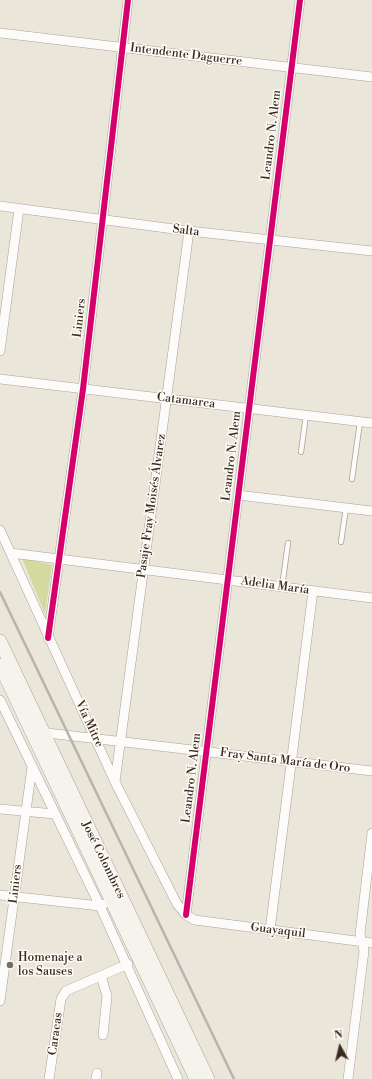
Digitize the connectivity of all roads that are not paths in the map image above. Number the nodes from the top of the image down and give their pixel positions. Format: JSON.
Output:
{"nodes":[{"id":1,"x":128,"y":0,"type":"edge"},
{"id":2,"x":300,"y":0,"type":"edge"},
{"id":3,"x":0,"y":33,"type":"edge"},
{"id":4,"x":122,"y":48,"type":"junction"},
{"id":5,"x":292,"y":68,"type":"junction"},
{"id":6,"x":372,"y":77,"type":"edge"},
{"id":7,"x":0,"y":206,"type":"edge"},
{"id":8,"x":19,"y":209,"type":"junction"},
{"id":9,"x":103,"y":220,"type":"junction"},
{"id":10,"x":189,"y":231,"type":"junction"},
{"id":11,"x":270,"y":240,"type":"junction"},
{"id":12,"x":372,"y":251,"type":"edge"},
{"id":13,"x":0,"y":351,"type":"edge"},
{"id":14,"x":0,"y":379,"type":"edge"},
{"id":15,"x":82,"y":389,"type":"junction"},
{"id":16,"x":166,"y":399,"type":"junction"},
{"id":17,"x":249,"y":408,"type":"junction"},
{"id":18,"x":306,"y":415,"type":"junction"},
{"id":19,"x":360,"y":422,"type":"junction"},
{"id":20,"x":372,"y":423,"type":"edge"},
{"id":21,"x":301,"y":452,"type":"dead end"},
{"id":22,"x":352,"y":479,"type":"dead end"},
{"id":23,"x":238,"y":495,"type":"junction"},
{"id":24,"x":346,"y":508,"type":"junction"},
{"id":25,"x":372,"y":511,"type":"edge"},
{"id":26,"x":0,"y":530,"type":"edge"},
{"id":27,"x":340,"y":542,"type":"dead end"},
{"id":28,"x":288,"y":543,"type":"dead end"},
{"id":29,"x":11,"y":553,"type":"junction"},
{"id":30,"x":59,"y":559,"type":"junction"},
{"id":31,"x":144,"y":569,"type":"junction"},
{"id":32,"x":228,"y":580,"type":"junction"},
{"id":33,"x":282,"y":587,"type":"junction"},
{"id":34,"x":313,"y":591,"type":"junction"},
{"id":35,"x":372,"y":598,"type":"edge"},
{"id":36,"x":48,"y":638,"type":"junction"},
{"id":37,"x":0,"y":641,"type":"edge"},
{"id":38,"x":0,"y":665,"type":"edge"},
{"id":39,"x":0,"y":700,"type":"edge"},
{"id":40,"x":4,"y":718,"type":"edge"},
{"id":41,"x":37,"y":732,"type":"junction"},
{"id":42,"x":95,"y":737,"type":"junction"},
{"id":43,"x":122,"y":740,"type":"junction"},
{"id":44,"x":207,"y":752,"type":"junction"},
{"id":45,"x":292,"y":762,"type":"junction"},
{"id":46,"x":32,"y":767,"type":"junction"},
{"id":47,"x":372,"y":771,"type":"edge"},
{"id":48,"x":115,"y":782,"type":"junction"},
{"id":49,"x":0,"y":809,"type":"edge"},
{"id":50,"x":25,"y":812,"type":"junction"},
{"id":51,"x":55,"y":814,"type":"junction"},
{"id":52,"x":372,"y":833,"type":"edge"},
{"id":53,"x":0,"y":895,"type":"edge"},
{"id":54,"x":14,"y":897,"type":"junction"},
{"id":55,"x":111,"y":902,"type":"junction"},
{"id":56,"x":186,"y":915,"type":"junction"},
{"id":57,"x":270,"y":930,"type":"junction"},
{"id":58,"x":362,"y":942,"type":"junction"},
{"id":59,"x":372,"y":943,"type":"edge"},
{"id":60,"x":128,"y":964,"type":"junction"},
{"id":61,"x":101,"y":976,"type":"junction"},
{"id":62,"x":0,"y":1001,"type":"edge"},
{"id":63,"x":103,"y":1034,"type":"dead end"},
{"id":64,"x":50,"y":1079,"type":"edge"},
{"id":65,"x":178,"y":1079,"type":"edge"},
{"id":66,"x":196,"y":1079,"type":"edge"},
{"id":67,"x":208,"y":1079,"type":"edge"},
{"id":68,"x":348,"y":1079,"type":"edge"}],
"edges":[{"from":1,"to":4,"type":"street","name":"Liniers"},
{"from":2,"to":5,"type":"street","name":"Leandro N. Alem"},
{"from":3,"to":4,"type":"street","name":"Intendente Daguerre"},
{"from":4,"to":5,"type":"street","name":"Intendente Daguerre"},
{"from":4,"to":9,"type":"street","name":"Liniers"},
{"from":5,"to":6,"type":"street","name":"Intendente Daguerre"},
{"from":5,"to":11,"type":"street","name":"Leandro N. Alem"},
{"from":7,"to":8,"type":"street","name":"Salta"},
{"from":8,"to":9,"type":"street","name":"Salta"},
{"from":8,"to":13,"type":"street"},
{"from":9,"to":10,"type":"street","name":"Salta"},
{"from":9,"to":15,"type":"street","name":"Liniers"},
{"from":10,"to":11,"type":"street","name":"Salta"},
{"from":10,"to":16,"type":"street","name":"Pasaje Fray Moisés Álvarez"},
{"from":11,"to":12,"type":"street","name":"Salta"},
{"from":11,"to":17,"type":"street","name":"Leandro N. Alem"},
{"from":14,"to":15,"type":"street","name":"Catamarca"},
{"from":15,"to":16,"type":"street","name":"Catamarca"},
{"from":15,"to":30,"type":"street","name":"Liniers"},
{"from":16,"to":17,"type":"street","name":"Catamarca"},
{"from":16,"to":31,"type":"street","name":"Pasaje Fray Moisés Álvarez"},
{"from":17,"to":18,"type":"street","name":"Catamarca"},
{"from":17,"to":23,"type":"street","name":"Leandro N. Alem"},
{"from":18,"to":19,"type":"street","name":"Catamarca"},
{"from":18,"to":21,"type":"lane"},
{"from":19,"to":20,"type":"street","name":"Catamarca"},
{"from":19,"to":22,"type":"lane"},
{"from":23,"to":24,"type":"street"},
{"from":23,"to":32,"type":"street","name":"Leandro N. Alem"},
{"from":24,"to":25,"type":"street"},
{"from":24,"to":27,"type":"lane"},
{"from":26,"to":29,"type":"street","name":"Vía Mitre"},
{"from":28,"to":33,"type":"lane"},
{"from":29,"to":30,"type":"street","name":"Adelia María"},
{"from":29,"to":36,"type":"street","name":"Vía Mitre"},
{"from":30,"to":31,"type":"street","name":"Adelia María"},
{"from":30,"to":36,"type":"street","name":"Liniers"},
{"from":31,"to":32,"type":"street","name":"Adelia María"},
{"from":31,"to":43,"type":"street","name":"Pasaje Fray Moisés Álvarez"},
{"from":32,"to":33,"type":"street","name":"Adelia María"},
{"from":32,"to":44,"type":"street","name":"Leandro N. Alem"},
{"from":33,"to":34,"type":"street","name":"Adelia María"},
{"from":34,"to":35,"type":"street","name":"Adelia María"},
{"from":34,"to":45,"type":"street"},
{"from":36,"to":42,"type":"street","name":"Vía Mitre"},
{"from":37,"to":41,"type":"main road","name":"José Colombres"},
{"from":38,"to":41,"type":"main road","name":"José Colombres"},
{"from":39,"to":40,"type":"street","name":"José Colombres"},
{"from":40,"to":46,"type":"street","name":"José Colombres"},
{"from":41,"to":42,"type":"street","name":"Fray Santa María de Oro"},
{"from":41,"to":55,"type":"main road","name":"José Colombres"},
{"from":42,"to":43,"type":"street","name":"Fray Santa María de Oro"},
{"from":42,"to":48,"type":"street","name":"Vía Mitre"},
{"from":43,"to":44,"type":"street","name":"Fray Santa María de Oro"},
{"from":43,"to":48,"type":"street","name":"Pasaje Fray Moisés Álvarez"},
{"from":44,"to":45,"type":"street","name":"Fray Santa María de Oro"},
{"from":44,"to":56,"type":"street","name":"Leandro N. Alem"},
{"from":45,"to":47,"type":"street","name":"Fray Santa María de Oro"},
{"from":45,"to":57,"type":"street"},
{"from":46,"to":50,"type":"street","name":"Liniers"},
{"from":46,"to":51,"type":"street","name":"José Colombres"},
{"from":48,"to":56,"type":"street","name":"Vía Mitre"},
{"from":49,"to":50,"type":"street"},
{"from":50,"to":51,"type":"street"},
{"from":50,"to":54,"type":"street","name":"Liniers"},
{"from":51,"to":55,"type":"street","name":"José Colombres"},
{"from":52,"to":58,"type":"street"},
{"from":53,"to":54,"type":"street"},
{"from":54,"to":55,"type":"street"},
{"from":54,"to":62,"type":"street","name":"Liniers"},
{"from":55,"to":60,"type":"street","name":"José Colombres"},
{"from":55,"to":66,"type":"main road","name":"José Colombres"},
{"from":55,"to":67,"type":"main road","name":"José Colombres"},
{"from":56,"to":57,"type":"street","name":"Guayaquil"},
{"from":57,"to":58,"type":"street","name":"Guayaquil"},
{"from":58,"to":59,"type":"street","name":"Guayaquil"},
{"from":58,"to":68,"type":"street"},
{"from":60,"to":61,"type":"street"},
{"from":60,"to":65,"type":"street","name":"José Colombres"},
{"from":61,"to":63,"type":"street"},
{"from":61,"to":64,"type":"street","name":"Caracas"}]}
